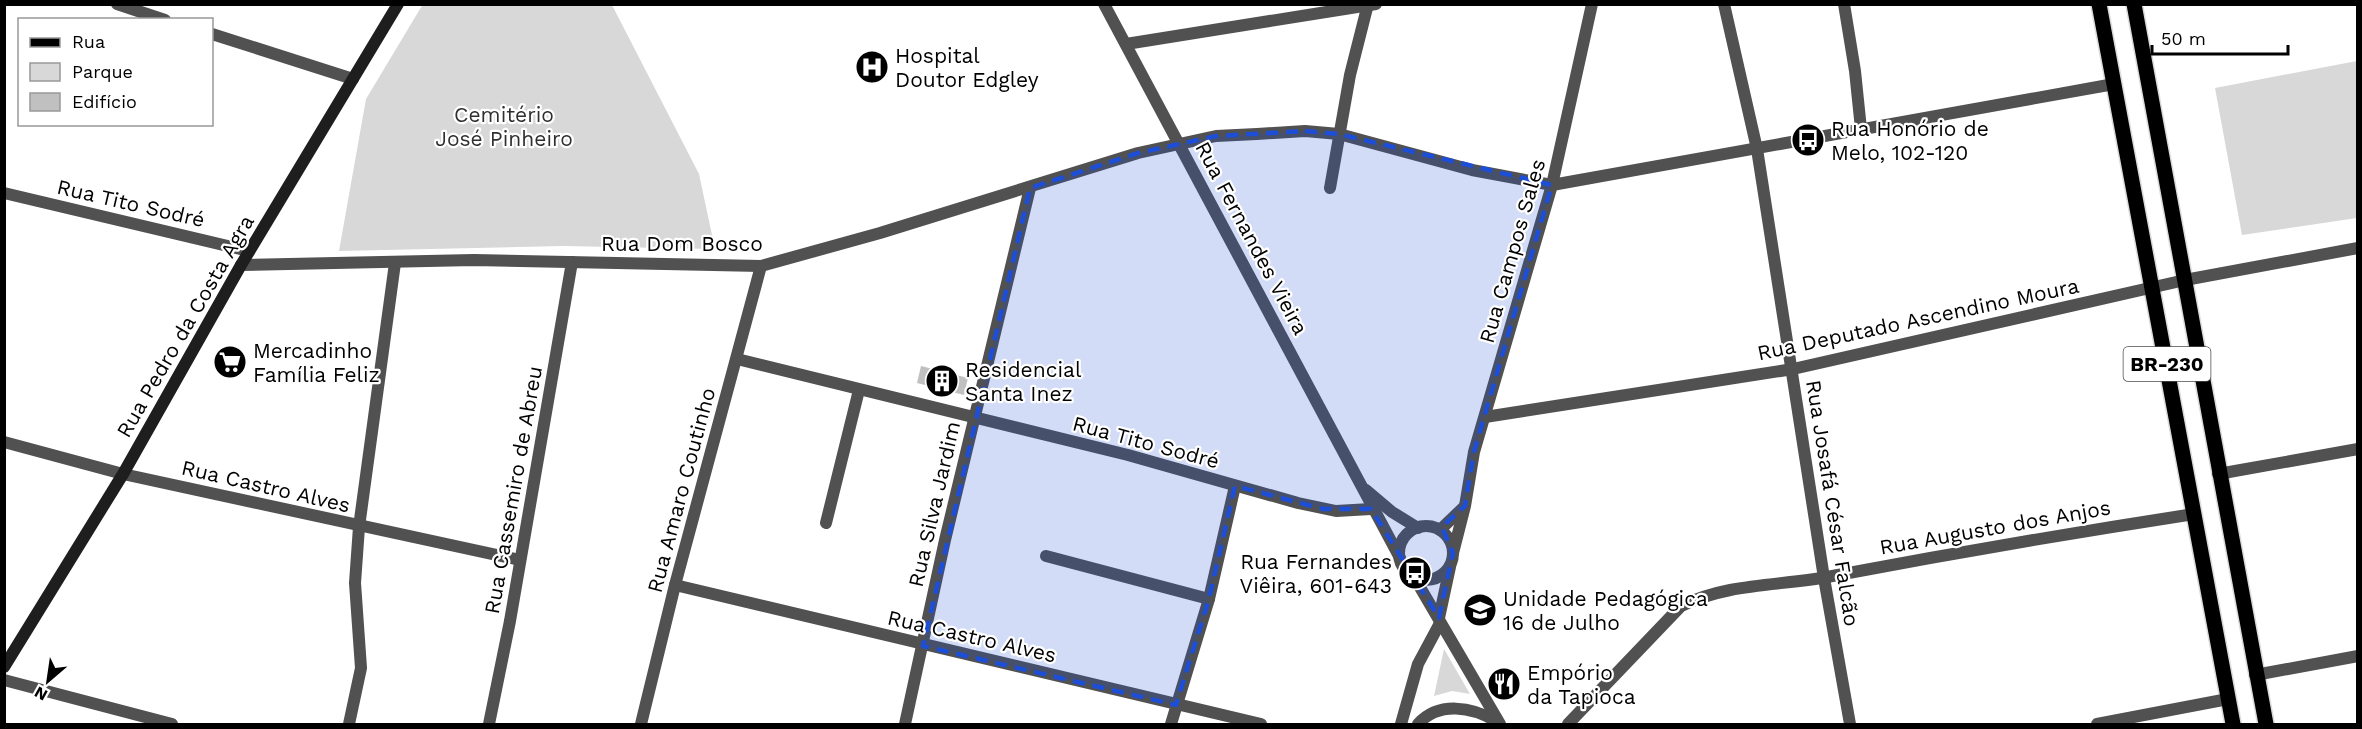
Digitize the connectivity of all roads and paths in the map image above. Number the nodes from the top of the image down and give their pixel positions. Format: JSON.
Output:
{"nodes":[{"id":1,"x":117,"y":4,"type":"edge"},
{"id":2,"x":398,"y":4,"type":"edge"},
{"id":3,"x":1104,"y":4,"type":"edge"},
{"id":4,"x":1592,"y":4,"type":"edge"},
{"id":5,"x":1724,"y":4,"type":"edge"},
{"id":6,"x":1844,"y":4,"type":"edge"},
{"id":7,"x":2099,"y":4,"type":"edge"},
{"id":8,"x":2134,"y":4,"type":"edge"},
{"id":9,"x":1370,"y":5,"type":"edge"},
{"id":10,"x":159,"y":18,"type":"edge"},
{"id":11,"x":213,"y":34,"type":"edge"},
{"id":12,"x":1126,"y":44,"type":"junction"},
{"id":13,"x":353,"y":79,"type":"junction"},
{"id":14,"x":2114,"y":84,"type":"junction"},
{"id":15,"x":1861,"y":129,"type":"junction"},
{"id":16,"x":1339,"y":134,"type":"junction"},
{"id":17,"x":1179,"y":144,"type":"junction"},
{"id":18,"x":1756,"y":149,"type":"junction"},
{"id":19,"x":1552,"y":185,"type":"junction"},
{"id":20,"x":1030,"y":188,"type":"junction"},
{"id":21,"x":1330,"y":188,"type":"dead end"},
{"id":22,"x":4,"y":193,"type":"edge"},
{"id":23,"x":2358,"y":248,"type":"edge"},
{"id":24,"x":249,"y":251,"type":"junction"},
{"id":25,"x":572,"y":262,"type":"junction"},
{"id":26,"x":395,"y":263,"type":"junction"},
{"id":27,"x":241,"y":264,"type":"junction"},
{"id":28,"x":761,"y":266,"type":"junction"},
{"id":29,"x":2185,"y":280,"type":"junction"},
{"id":30,"x":2153,"y":287,"type":"junction"},
{"id":31,"x":737,"y":359,"type":"junction"},
{"id":32,"x":1793,"y":369,"type":"junction"},
{"id":33,"x":859,"y":390,"type":"junction"},
{"id":34,"x":974,"y":416,"type":"junction"},
{"id":35,"x":1485,"y":417,"type":"junction"},
{"id":36,"x":4,"y":442,"type":"edge"},
{"id":37,"x":2358,"y":449,"type":"edge"},
{"id":38,"x":123,"y":474,"type":"junction"},
{"id":39,"x":2218,"y":474,"type":"junction"},
{"id":40,"x":1234,"y":486,"type":"junction"},
{"id":41,"x":1365,"y":489,"type":"junction"},
{"id":42,"x":1465,"y":506,"type":"junction"},
{"id":43,"x":1371,"y":509,"type":"junction"},
{"id":44,"x":2194,"y":514,"type":"junction"},
{"id":45,"x":826,"y":523,"type":"dead end"},
{"id":46,"x":359,"y":527,"type":"junction"},
{"id":47,"x":1418,"y":528,"type":"junction"},
{"id":48,"x":1440,"y":530,"type":"junction"},
{"id":49,"x":1046,"y":556,"type":"dead end"},
{"id":50,"x":1400,"y":558,"type":"junction"},
{"id":51,"x":1452,"y":559,"type":"junction"},
{"id":52,"x":520,"y":561,"type":"junction"},
{"id":53,"x":1414,"y":577,"type":"junction"},
{"id":54,"x":1824,"y":578,"type":"junction"},
{"id":55,"x":675,"y":585,"type":"junction"},
{"id":56,"x":1209,"y":599,"type":"junction"},
{"id":57,"x":1439,"y":621,"type":"junction"},
{"id":58,"x":923,"y":646,"type":"junction"},
{"id":59,"x":2358,"y":656,"type":"edge"},
{"id":60,"x":4,"y":667,"type":"edge"},
{"id":61,"x":2256,"y":675,"type":"junction"},
{"id":62,"x":4,"y":680,"type":"edge"},
{"id":63,"x":2228,"y":699,"type":"junction"},
{"id":64,"x":1176,"y":705,"type":"junction"},
{"id":65,"x":1499,"y":723,"type":"edge"},
{"id":66,"x":165,"y":724,"type":"edge"},
{"id":67,"x":349,"y":724,"type":"edge"},
{"id":68,"x":489,"y":724,"type":"edge"},
{"id":69,"x":640,"y":724,"type":"edge"},
{"id":70,"x":905,"y":724,"type":"edge"},
{"id":71,"x":1171,"y":724,"type":"edge"},
{"id":72,"x":1261,"y":724,"type":"edge"},
{"id":73,"x":1401,"y":724,"type":"edge"},
{"id":74,"x":1418,"y":724,"type":"edge"},
{"id":75,"x":1568,"y":724,"type":"edge"},
{"id":76,"x":1850,"y":724,"type":"edge"},
{"id":77,"x":2097,"y":724,"type":"edge"},
{"id":78,"x":2233,"y":724,"type":"edge"},
{"id":79,"x":2266,"y":724,"type":"edge"}],
"edges":[{"from":1,"to":10,"type":"street"},
{"from":2,"to":13,"type":"main road","name":"Rua Pedro da Costa Agra"},
{"from":3,"to":12,"type":"street","name":"Rua Fernandes Vieira"},
{"from":4,"to":19,"type":"street","name":"Rua Campos Sales"},
{"from":5,"to":18,"type":"street","name":"Rua Josafá César Falcão"},
{"from":6,"to":15,"type":"street"},
{"from":7,"to":14,"type":"main road","number":"BR-230"},
{"from":8,"to":29,"type":"main road","number":"BR-230"},
{"from":9,"to":12,"type":"street"},
{"from":9,"to":16,"type":"street"},
{"from":11,"to":13,"type":"street"},
{"from":12,"to":17,"type":"street","name":"Rua Fernandes Vieira"},
{"from":13,"to":24,"type":"main road","name":"Rua Pedro da Costa Agra"},
{"from":14,"to":15,"type":"street"},
{"from":14,"to":30,"type":"main road","number":"BR-230"},
{"from":15,"to":18,"type":"street"},
{"from":16,"to":17,"type":"street","name":"Rua Dom Bosco"},
{"from":16,"to":19,"type":"street","name":"Rua Dom Bosco"},
{"from":16,"to":21,"type":"street"},
{"from":17,"to":20,"type":"street","name":"Rua Dom Bosco"},
{"from":17,"to":41,"type":"street","name":"Rua Fernandes Vieira"},
{"from":18,"to":19,"type":"street"},
{"from":18,"to":32,"type":"street","name":"Rua Josafá César Falcão"},
{"from":19,"to":35,"type":"street","name":"Rua Campos Sales"},
{"from":20,"to":28,"type":"street","name":"Rua Dom Bosco"},
{"from":20,"to":34,"type":"street","name":"Rua Silva Jardim"},
{"from":22,"to":24,"type":"street","name":"Rua Tito Sodré"},
{"from":23,"to":29,"type":"street","name":"Rua Deputado Ascendino Moura"},
{"from":24,"to":27,"type":"main road","name":"Rua Pedro da Costa Agra"},
{"from":25,"to":26,"type":"street","name":"Rua Dom Bosco"},
{"from":25,"to":28,"type":"street","name":"Rua Dom Bosco"},
{"from":25,"to":52,"type":"street","name":"Rua Cassemiro de Abreu"},
{"from":26,"to":27,"type":"street","name":"Rua Dom Bosco"},
{"from":26,"to":46,"type":"street"},
{"from":27,"to":38,"type":"main road","name":"Rua Pedro da Costa Agra"},
{"from":28,"to":31,"type":"street","name":"Rua Amaro Coutinho"},
{"from":29,"to":30,"type":"street","name":"Rua Deputado Ascendino Moura"},
{"from":29,"to":39,"type":"main road","number":"BR-230"},
{"from":30,"to":32,"type":"street","name":"Rua Deputado Ascendino Moura"},
{"from":30,"to":44,"type":"main road","number":"BR-230"},
{"from":31,"to":33,"type":"street","name":"Rua Tito Sodré"},
{"from":31,"to":55,"type":"street","name":"Rua Amaro Coutinho"},
{"from":32,"to":35,"type":"street","name":"Rua Deputado Ascendino Moura"},
{"from":32,"to":54,"type":"street","name":"Rua Josafá César Falcão"},
{"from":33,"to":34,"type":"street","name":"Rua Tito Sodré"},
{"from":33,"to":45,"type":"street"},
{"from":34,"to":40,"type":"street","name":"Rua Tito Sodré"},
{"from":34,"to":58,"type":"street","name":"Rua Silva Jardim"},
{"from":35,"to":42,"type":"street","name":"Rua Campos Sales"},
{"from":36,"to":38,"type":"street","name":"Rua Castro Alves"},
{"from":37,"to":39,"type":"street"},
{"from":38,"to":46,"type":"street","name":"Rua Castro Alves"},
{"from":38,"to":60,"type":"main road","name":"Rua Pedro da Costa Agra"},
{"from":39,"to":61,"type":"main road","number":"BR-230"},
{"from":40,"to":43,"type":"street","name":"Rua Tito Sodré"},
{"from":40,"to":56,"type":"street"},
{"from":41,"to":43,"type":"street","name":"Rua Fernandes Vieira"},
{"from":41,"to":47,"type":"street","name":"Rua Fernandes Vieira"},
{"from":42,"to":48,"type":"street"},
{"from":42,"to":51,"type":"street","name":"Rua Campos Sales"},
{"from":43,"to":50,"type":"street","name":"Rua Fernandes Vieira"},
{"from":44,"to":54,"type":"street","name":"Rua Augusto dos Anjos"},
{"from":44,"to":63,"type":"main road","number":"BR-230"},
{"from":46,"to":52,"type":"street","name":"Rua Castro Alves"},
{"from":46,"to":67,"type":"street"},
{"from":47,"to":48,"type":"street"},
{"from":47,"to":50,"type":"street"},
{"from":48,"to":51,"type":"street"},
{"from":49,"to":56,"type":"street"},
{"from":50,"to":53,"type":"street"},
{"from":51,"to":53,"type":"street"},
{"from":51,"to":57,"type":"street","name":"Rua Campos Sales"},
{"from":52,"to":68,"type":"street","name":"Rua Cassemiro de Abreu"},
{"from":53,"to":57,"type":"street"},
{"from":54,"to":75,"type":"street","name":"Rua Augusto dos Anjos"},
{"from":54,"to":76,"type":"street","name":"Rua Josafá César Falcão"},
{"from":55,"to":58,"type":"street","name":"Rua Castro Alves"},
{"from":55,"to":69,"type":"street","name":"Rua Amaro Coutinho"},
{"from":56,"to":64,"type":"street"},
{"from":57,"to":65,"type":"street"},
{"from":57,"to":73,"type":"street","name":"Rua Campos Sales"},
{"from":58,"to":64,"type":"street","name":"Rua Castro Alves"},
{"from":58,"to":70,"type":"street","name":"Rua Silva Jardim"},
{"from":59,"to":61,"type":"street"},
{"from":61,"to":79,"type":"main road","number":"BR-230"},
{"from":62,"to":66,"type":"street"},
{"from":63,"to":77,"type":"street"},
{"from":63,"to":78,"type":"main road","number":"BR-230"},
{"from":64,"to":71,"type":"street"},
{"from":64,"to":72,"type":"street","name":"Rua Castro Alves"},
{"from":65,"to":74,"type":"street"}]}
